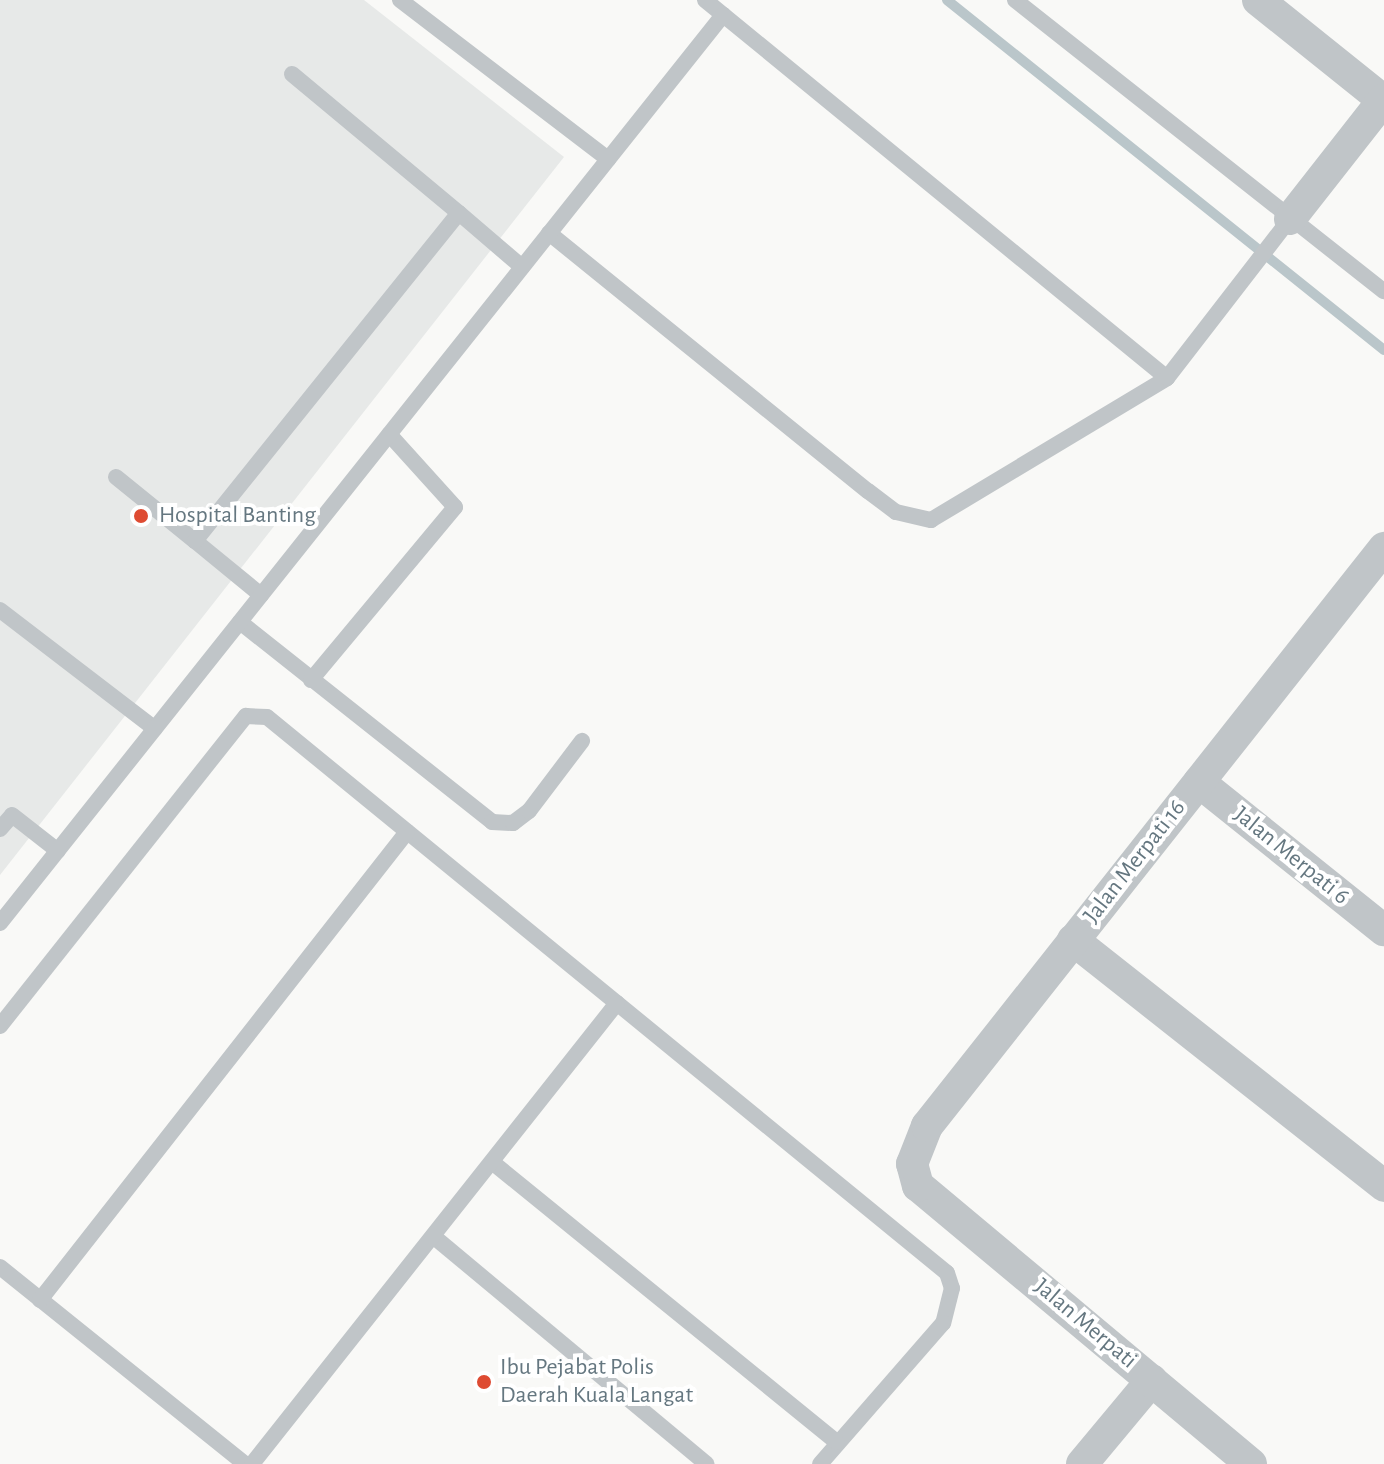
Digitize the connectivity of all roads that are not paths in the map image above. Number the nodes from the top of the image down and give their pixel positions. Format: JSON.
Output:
{"nodes":[{"id":1,"x":400,"y":0,"type":"edge"},
{"id":2,"x":705,"y":0,"type":"edge"},
{"id":3,"x":1015,"y":0,"type":"edge"},
{"id":4,"x":1258,"y":0,"type":"edge"},
{"id":5,"x":421,"y":6,"type":"edge"},
{"id":6,"x":723,"y":15,"type":"junction"},
{"id":7,"x":292,"y":74,"type":"dead end"},
{"id":8,"x":1384,"y":100,"type":"edge"},
{"id":9,"x":608,"y":159,"type":"junction"},
{"id":10,"x":459,"y":213,"type":"junction"},
{"id":11,"x":1290,"y":219,"type":"junction"},
{"id":12,"x":549,"y":233,"type":"junction"},
{"id":13,"x":522,"y":267,"type":"junction"},
{"id":14,"x":1384,"y":291,"type":"edge"},
{"id":15,"x":1167,"y":378,"type":"junction"},
{"id":16,"x":389,"y":434,"type":"junction"},
{"id":17,"x":116,"y":477,"type":"dead end"},
{"id":18,"x":195,"y":541,"type":"junction"},
{"id":19,"x":1382,"y":555,"type":"edge"},
{"id":20,"x":261,"y":595,"type":"junction"},
{"id":21,"x":0,"y":610,"type":"edge"},
{"id":22,"x":240,"y":622,"type":"junction"},
{"id":23,"x":311,"y":680,"type":"junction"},
{"id":24,"x":155,"y":729,"type":"junction"},
{"id":25,"x":582,"y":741,"type":"dead end"},
{"id":26,"x":1199,"y":782,"type":"junction"},
{"id":27,"x":6,"y":810,"type":"edge"},
{"id":28,"x":0,"y":829,"type":"edge"},
{"id":29,"x":407,"y":832,"type":"junction"},
{"id":30,"x":58,"y":851,"type":"junction"},
{"id":31,"x":0,"y":923,"type":"edge"},
{"id":32,"x":1384,"y":930,"type":"edge"},
{"id":33,"x":1073,"y":940,"type":"junction"},
{"id":34,"x":617,"y":1003,"type":"junction"},
{"id":35,"x":0,"y":1026,"type":"edge"},
{"id":36,"x":492,"y":1162,"type":"junction"},
{"id":37,"x":918,"y":1186,"type":"joint"},
{"id":38,"x":1384,"y":1186,"type":"edge"},
{"id":39,"x":433,"y":1236,"type":"junction"},
{"id":40,"x":0,"y":1267,"type":"edge"},
{"id":41,"x":40,"y":1300,"type":"junction"},
{"id":42,"x":1152,"y":1380,"type":"junction"},
{"id":43,"x":837,"y":1442,"type":"junction"},
{"id":44,"x":245,"y":1464,"type":"edge"},
{"id":45,"x":252,"y":1464,"type":"edge"},
{"id":46,"x":707,"y":1464,"type":"edge"},
{"id":47,"x":820,"y":1464,"type":"edge"},
{"id":48,"x":1082,"y":1464,"type":"edge"},
{"id":49,"x":1251,"y":1464,"type":"edge"}],
"edges":[{"from":1,"to":5,"type":"lane"},
{"from":2,"to":6,"type":"lane"},
{"from":3,"to":11,"type":"lane"},
{"from":4,"to":8,"type":"street"},
{"from":5,"to":9,"type":"lane"},
{"from":6,"to":9,"type":"lane"},
{"from":6,"to":15,"type":"lane"},
{"from":7,"to":10,"type":"lane"},
{"from":8,"to":11,"type":"street"},
{"from":9,"to":12,"type":"lane"},
{"from":10,"to":13,"type":"lane"},
{"from":10,"to":18,"type":"lane"},
{"from":11,"to":14,"type":"lane"},
{"from":11,"to":15,"type":"lane"},
{"from":12,"to":13,"type":"lane"},
{"from":12,"to":15,"type":"lane"},
{"from":13,"to":16,"type":"lane"},
{"from":16,"to":20,"type":"lane"},
{"from":16,"to":23,"type":"lane"},
{"from":17,"to":18,"type":"lane"},
{"from":18,"to":20,"type":"lane"},
{"from":19,"to":26,"type":"street","name":"Jalan Merpati 16"},
{"from":20,"to":22,"type":"lane"},
{"from":21,"to":24,"type":"lane"},
{"from":22,"to":23,"type":"lane"},
{"from":22,"to":24,"type":"lane"},
{"from":23,"to":25,"type":"lane"},
{"from":24,"to":30,"type":"lane"},
{"from":26,"to":32,"type":"street","name":"Jalan Merpati 6"},
{"from":26,"to":33,"type":"street","name":"Jalan Merpati 16"},
{"from":27,"to":28,"type":"lane"},
{"from":27,"to":30,"type":"lane"},
{"from":29,"to":34,"type":"lane"},
{"from":29,"to":35,"type":"lane"},
{"from":29,"to":41,"type":"lane"},
{"from":30,"to":31,"type":"lane"},
{"from":33,"to":37,"type":"street","name":"Jalan Merpati 16"},
{"from":33,"to":38,"type":"street"},
{"from":34,"to":36,"type":"lane"},
{"from":34,"to":43,"type":"lane"},
{"from":36,"to":39,"type":"lane"},
{"from":36,"to":43,"type":"lane"},
{"from":37,"to":42,"type":"street","name":"Jalan Merpati"},
{"from":39,"to":45,"type":"lane"},
{"from":39,"to":46,"type":"lane"},
{"from":40,"to":41,"type":"lane"},
{"from":41,"to":44,"type":"lane"},
{"from":42,"to":48,"type":"street"},
{"from":42,"to":49,"type":"street","name":"Jalan Merpati"},
{"from":43,"to":47,"type":"lane"}]}
